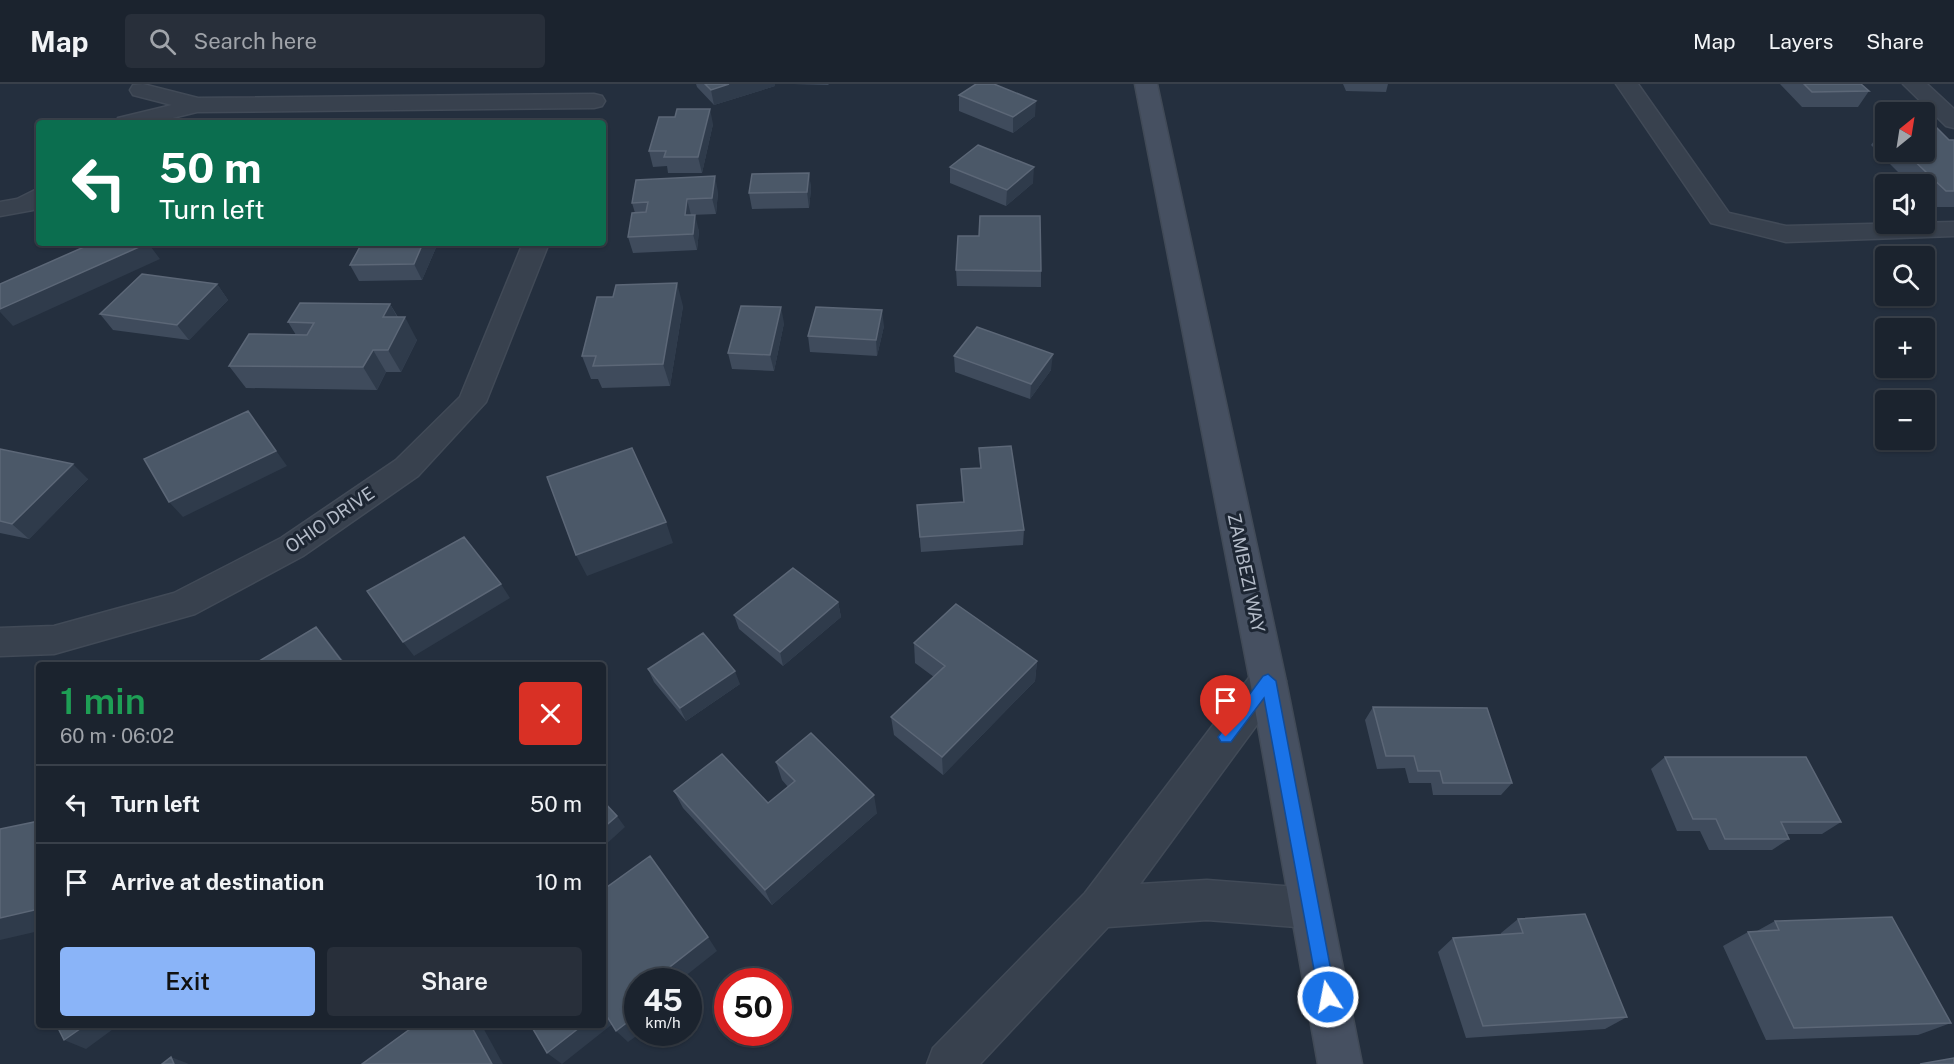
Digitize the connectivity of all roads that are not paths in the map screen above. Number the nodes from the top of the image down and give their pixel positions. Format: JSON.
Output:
{"nodes":[{"id":1,"x":1146,"y":84,"type":"edge"},
{"id":2,"x":1628,"y":84,"type":"edge"},
{"id":3,"x":1914,"y":84,"type":"edge"},
{"id":4,"x":144,"y":87,"type":"edge"},
{"id":5,"x":598,"y":93,"type":"edge"},
{"id":6,"x":197,"y":105,"type":"junction"},
{"id":7,"x":115,"y":120,"type":"edge"},
{"id":8,"x":138,"y":120,"type":"edge"},
{"id":9,"x":586,"y":120,"type":"edge"},
{"id":10,"x":1954,"y":121,"type":"edge"},
{"id":11,"x":36,"y":197,"type":"edge"},
{"id":12,"x":0,"y":209,"type":"edge"},
{"id":13,"x":1954,"y":229,"type":"edge"},
{"id":14,"x":535,"y":246,"type":"edge"},
{"id":15,"x":0,"y":642,"type":"edge"},
{"id":16,"x":1268,"y":681,"type":"junction"},
{"id":17,"x":1099,"y":907,"type":"junction"},
{"id":18,"x":1311,"y":908,"type":"junction"},
{"id":19,"x":949,"y":1064,"type":"edge"},
{"id":20,"x":1340,"y":1064,"type":"edge"}],
"edges":[{"from":1,"to":16,"type":"main road","name":"ZAMBEZI WAY"},
{"from":2,"to":13,"type":"street"},
{"from":3,"to":10,"type":"street"},
{"from":4,"to":6,"type":"street"},
{"from":4,"to":7,"type":"street"},
{"from":5,"to":6,"type":"street"},
{"from":5,"to":9,"type":"street"},
{"from":6,"to":8,"type":"street"},
{"from":11,"to":12,"type":"street"},
{"from":14,"to":15,"type":"street","name":"OHIO DRIVE"},
{"from":16,"to":17,"type":"street"},
{"from":16,"to":18,"type":"main road","name":"ZAMBEZI WAY"},
{"from":17,"to":18,"type":"street"},
{"from":17,"to":19,"type":"street"},
{"from":18,"to":20,"type":"main road","name":"ZAMBEZI WAY"}]}
